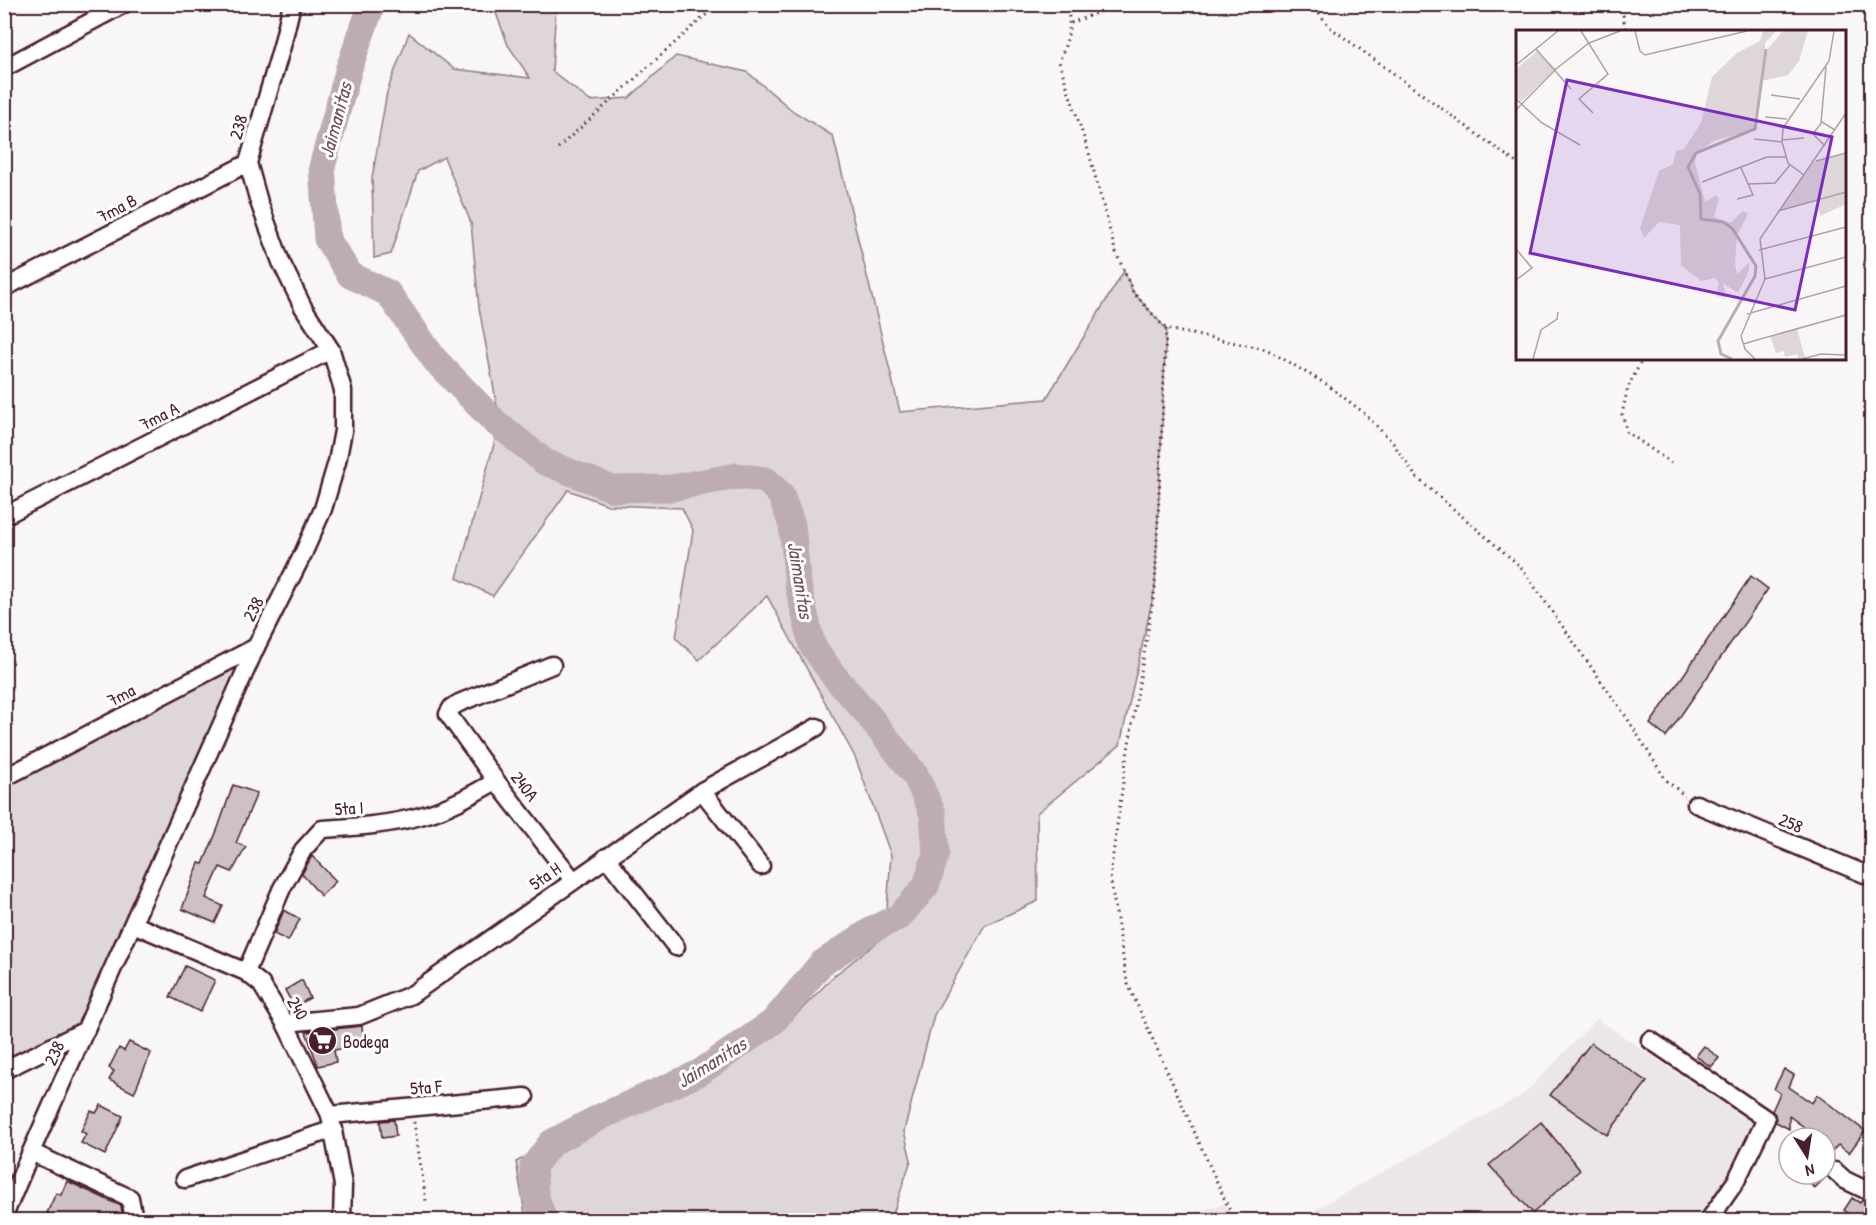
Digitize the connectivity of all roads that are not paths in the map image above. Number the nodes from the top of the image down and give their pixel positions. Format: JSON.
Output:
{"nodes":[{"id":1,"x":124,"y":4,"type":"edge"},
{"id":2,"x":292,"y":4,"type":"edge"},
{"id":3,"x":4,"y":68,"type":"edge"},
{"id":4,"x":248,"y":163,"type":"junction"},
{"id":5,"x":4,"y":288,"type":"edge"},
{"id":6,"x":331,"y":350,"type":"junction"},
{"id":7,"x":4,"y":516,"type":"edge"},
{"id":8,"x":256,"y":647,"type":"junction"},
{"id":9,"x":552,"y":665,"type":"dead end"},
{"id":10,"x":817,"y":727,"type":"dead end"},
{"id":11,"x":4,"y":778,"type":"edge"},
{"id":12,"x":496,"y":781,"type":"junction"},
{"id":13,"x":702,"y":790,"type":"junction"},
{"id":14,"x":1696,"y":804,"type":"road end"},
{"id":15,"x":606,"y":857,"type":"junction"},
{"id":16,"x":761,"y":866,"type":"dead end"},
{"id":17,"x":1872,"y":877,"type":"edge"},
{"id":18,"x":573,"y":880,"type":"junction"},
{"id":19,"x":133,"y":924,"type":"junction"},
{"id":20,"x":676,"y":947,"type":"dead end"},
{"id":21,"x":246,"y":972,"type":"junction"},
{"id":22,"x":285,"y":1023,"type":"junction"},
{"id":23,"x":86,"y":1030,"type":"junction"},
{"id":24,"x":1650,"y":1040,"type":"dead end"},
{"id":25,"x":4,"y":1070,"type":"edge"},
{"id":26,"x":525,"y":1097,"type":"dead end"},
{"id":27,"x":332,"y":1122,"type":"junction"},
{"id":28,"x":31,"y":1152,"type":"junction"},
{"id":29,"x":1837,"y":1173,"type":"edge"},
{"id":30,"x":185,"y":1179,"type":"dead end"},
{"id":31,"x":1872,"y":1193,"type":"edge"},
{"id":32,"x":4,"y":1216,"type":"edge"},
{"id":33,"x":130,"y":1221,"type":"edge"},
{"id":34,"x":342,"y":1221,"type":"edge"},
{"id":35,"x":1709,"y":1221,"type":"edge"}],
"edges":[{"from":1,"to":3,"type":"street"},
{"from":2,"to":4,"type":"street","name":"238"},
{"from":4,"to":5,"type":"street","name":"7ma B"},
{"from":4,"to":6,"type":"street","name":"238"},
{"from":6,"to":7,"type":"street","name":"7ma A"},
{"from":6,"to":8,"type":"street","name":"238"},
{"from":8,"to":11,"type":"street","name":"7ma"},
{"from":8,"to":19,"type":"street","name":"238"},
{"from":9,"to":12,"type":"street","name":"240A"},
{"from":10,"to":13,"type":"street","name":"5ta H"},
{"from":12,"to":18,"type":"street","name":"240A"},
{"from":12,"to":21,"type":"street","name":"5ta I"},
{"from":13,"to":15,"type":"street","name":"5ta H"},
{"from":13,"to":16,"type":"street"},
{"from":14,"to":17,"type":"street","name":"258"},
{"from":15,"to":18,"type":"street","name":"5ta H"},
{"from":15,"to":20,"type":"street"},
{"from":18,"to":22,"type":"street","name":"5ta H"},
{"from":19,"to":21,"type":"street","name":"240"},
{"from":19,"to":23,"type":"street","name":"238"},
{"from":21,"to":22,"type":"street","name":"240"},
{"from":22,"to":27,"type":"street","name":"240"},
{"from":23,"to":25,"type":"street"},
{"from":23,"to":28,"type":"street","name":"238"},
{"from":24,"to":35,"type":"street"},
{"from":26,"to":27,"type":"street","name":"5ta F"},
{"from":27,"to":30,"type":"street","name":"5ta F"},
{"from":27,"to":34,"type":"street","name":"240"},
{"from":28,"to":32,"type":"street","name":"238"},
{"from":28,"to":33,"type":"street"},
{"from":29,"to":31,"type":"street"}]}
